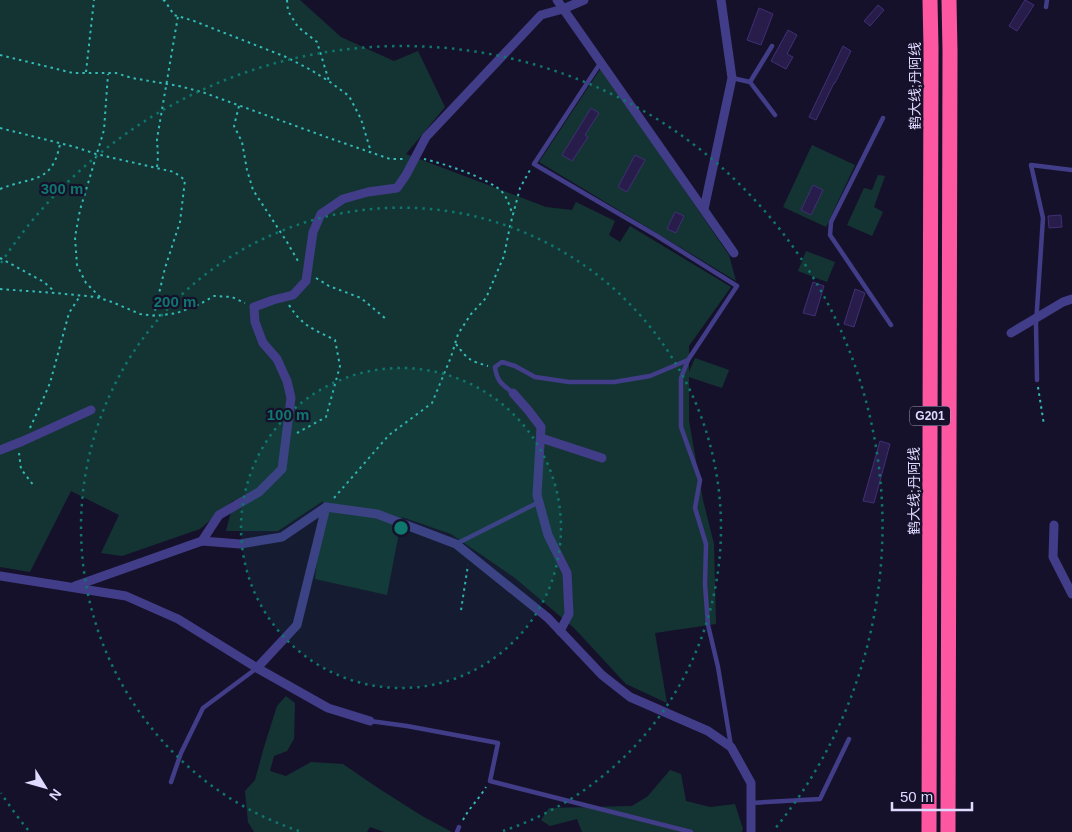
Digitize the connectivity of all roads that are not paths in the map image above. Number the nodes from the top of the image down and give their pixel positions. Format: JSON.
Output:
{"nodes":[{"id":1,"x":557,"y":0,"type":"edge"},
{"id":2,"x":584,"y":0,"type":"edge"},
{"id":3,"x":721,"y":0,"type":"edge"},
{"id":4,"x":930,"y":0,"type":"edge"},
{"id":5,"x":949,"y":0,"type":"edge"},
{"id":6,"x":1047,"y":0,"type":"edge"},
{"id":7,"x":1046,"y":7,"type":"dead end"},
{"id":8,"x":563,"y":8,"type":"junction"},
{"id":9,"x":772,"y":46,"type":"dead end"},
{"id":10,"x":601,"y":61,"type":"junction"},
{"id":11,"x":732,"y":78,"type":"junction"},
{"id":12,"x":750,"y":82,"type":"junction"},
{"id":13,"x":775,"y":115,"type":"dead end"},
{"id":14,"x":883,"y":118,"type":"dead end"},
{"id":15,"x":1072,"y":170,"type":"edge"},
{"id":16,"x":704,"y":209,"type":"junction"},
{"id":17,"x":734,"y":253,"type":"dead end"},
{"id":18,"x":1072,"y":299,"type":"edge"},
{"id":19,"x":1036,"y":318,"type":"junction"},
{"id":20,"x":891,"y":325,"type":"dead end"},
{"id":21,"x":1012,"y":333,"type":"dead end"},
{"id":22,"x":688,"y":360,"type":"junction"},
{"id":23,"x":1037,"y":380,"type":"road end"},
{"id":24,"x":512,"y":393,"type":"joint"},
{"id":25,"x":91,"y":410,"type":"dead end"},
{"id":26,"x":541,"y":438,"type":"junction"},
{"id":27,"x":0,"y":450,"type":"edge"},
{"id":28,"x":602,"y":458,"type":"dead end"},
{"id":29,"x":539,"y":502,"type":"junction"},
{"id":30,"x":326,"y":507,"type":"junction"},
{"id":31,"x":1054,"y":524,"type":"dead end"},
{"id":32,"x":202,"y":541,"type":"junction"},
{"id":33,"x":456,"y":544,"type":"junction"},
{"id":34,"x":0,"y":576,"type":"edge"},
{"id":35,"x":72,"y":587,"type":"junction"},
{"id":36,"x":1072,"y":594,"type":"edge"},
{"id":37,"x":560,"y":631,"type":"junction"},
{"id":38,"x":257,"y":668,"type":"junction"},
{"id":39,"x":370,"y":721,"type":"joint"},
{"id":40,"x":849,"y":738,"type":"dead end"},
{"id":41,"x":731,"y":747,"type":"junction"},
{"id":42,"x":171,"y":782,"type":"dead end"},
{"id":43,"x":751,"y":803,"type":"junction"},
{"id":44,"x":691,"y":832,"type":"edge"},
{"id":45,"x":751,"y":832,"type":"edge"},
{"id":46,"x":929,"y":832,"type":"edge"},
{"id":47,"x":948,"y":832,"type":"edge"}],
"edges":[{"from":1,"to":8,"type":"street"},
{"from":2,"to":8,"type":"street"},
{"from":3,"to":11,"type":"street"},
{"from":4,"to":46,"type":"highway","name":"鹤大线;丹阿线","number":"G201"},
{"from":5,"to":47,"type":"highway","number":"G201"},
{"from":6,"to":7,"type":"lane"},
{"from":8,"to":10,"type":"street"},
{"from":8,"to":32,"type":"street"},
{"from":9,"to":12,"type":"lane"},
{"from":10,"to":16,"type":"street"},
{"from":10,"to":22,"type":"lane"},
{"from":11,"to":12,"type":"lane"},
{"from":11,"to":16,"type":"street"},
{"from":12,"to":13,"type":"lane"},
{"from":14,"to":20,"type":"lane"},
{"from":15,"to":19,"type":"lane"},
{"from":16,"to":17,"type":"street"},
{"from":18,"to":19,"type":"street"},
{"from":19,"to":21,"type":"street"},
{"from":19,"to":23,"type":"lane"},
{"from":22,"to":24,"type":"lane"},
{"from":22,"to":41,"type":"lane"},
{"from":24,"to":26,"type":"street"},
{"from":25,"to":27,"type":"street"},
{"from":26,"to":28,"type":"street"},
{"from":26,"to":29,"type":"street"},
{"from":29,"to":33,"type":"lane"},
{"from":29,"to":37,"type":"street"},
{"from":30,"to":32,"type":"street"},
{"from":30,"to":33,"type":"street"},
{"from":30,"to":38,"type":"street"},
{"from":31,"to":36,"type":"street"},
{"from":32,"to":35,"type":"street"},
{"from":33,"to":37,"type":"street"},
{"from":34,"to":35,"type":"street"},
{"from":35,"to":38,"type":"street"},
{"from":37,"to":41,"type":"street"},
{"from":38,"to":39,"type":"street"},
{"from":38,"to":42,"type":"lane"},
{"from":39,"to":44,"type":"lane"},
{"from":40,"to":43,"type":"lane"},
{"from":41,"to":43,"type":"street"},
{"from":43,"to":45,"type":"street"}]}
